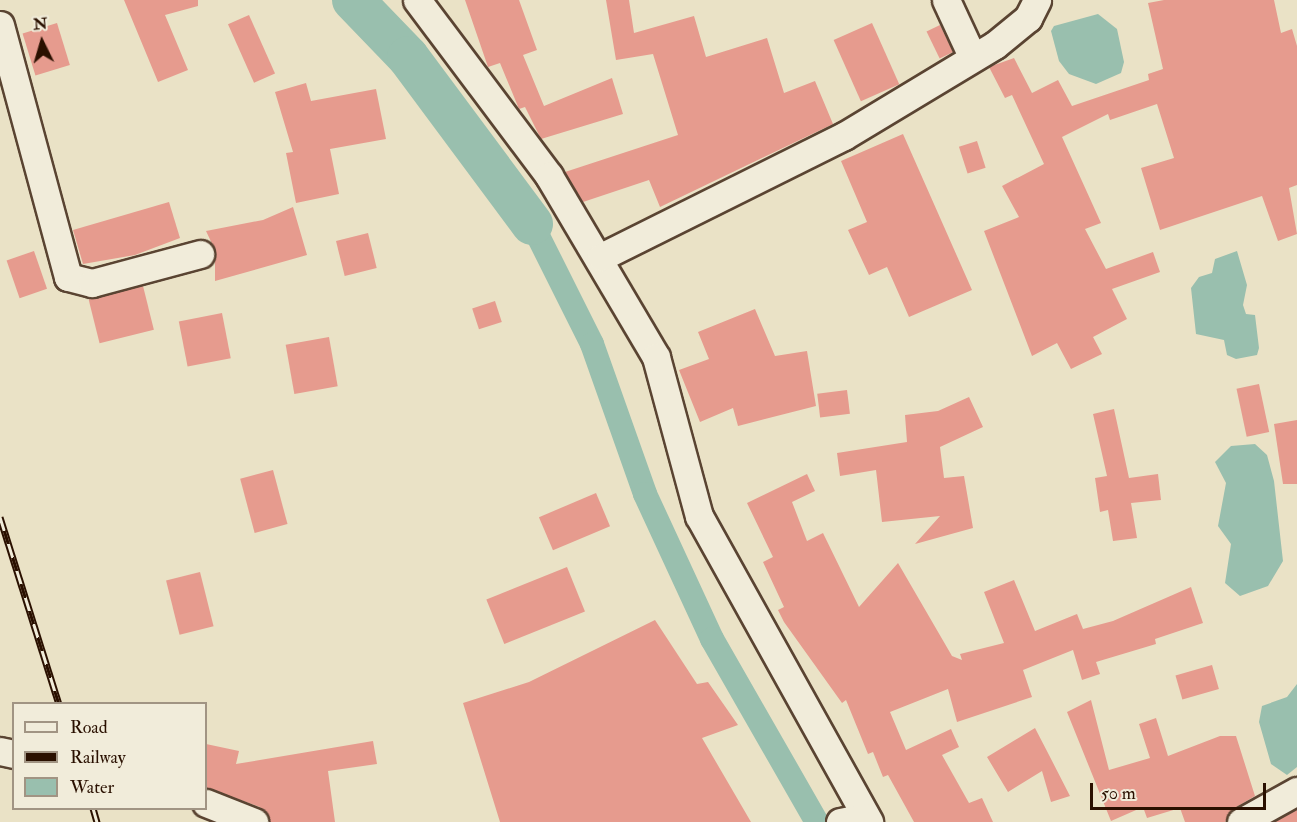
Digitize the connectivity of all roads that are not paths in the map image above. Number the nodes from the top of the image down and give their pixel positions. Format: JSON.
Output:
{"nodes":[{"id":1,"x":417,"y":0,"type":"edge"},
{"id":2,"x":946,"y":0,"type":"edge"},
{"id":3,"x":1037,"y":0,"type":"edge"},
{"id":4,"x":0,"y":26,"type":"edge"},
{"id":5,"x":972,"y":56,"type":"junction"},
{"id":6,"x":200,"y":254,"type":"dead end"},
{"id":7,"x":601,"y":257,"type":"junction"},
{"id":8,"x":1297,"y":791,"type":"edge"},
{"id":9,"x":207,"y":803,"type":"edge"},
{"id":10,"x":868,"y":820,"type":"edge"},
{"id":11,"x":1246,"y":820,"type":"edge"},
{"id":12,"x":254,"y":822,"type":"edge"},
{"id":13,"x":840,"y":822,"type":"edge"}],
"edges":[{"from":1,"to":7,"type":"street"},
{"from":2,"to":5,"type":"street"},
{"from":3,"to":5,"type":"street"},
{"from":4,"to":6,"type":"street"},
{"from":5,"to":7,"type":"street"},
{"from":7,"to":10,"type":"street"},
{"from":8,"to":11,"type":"street"},
{"from":9,"to":12,"type":"street"},
{"from":10,"to":13,"type":"street"}]}
